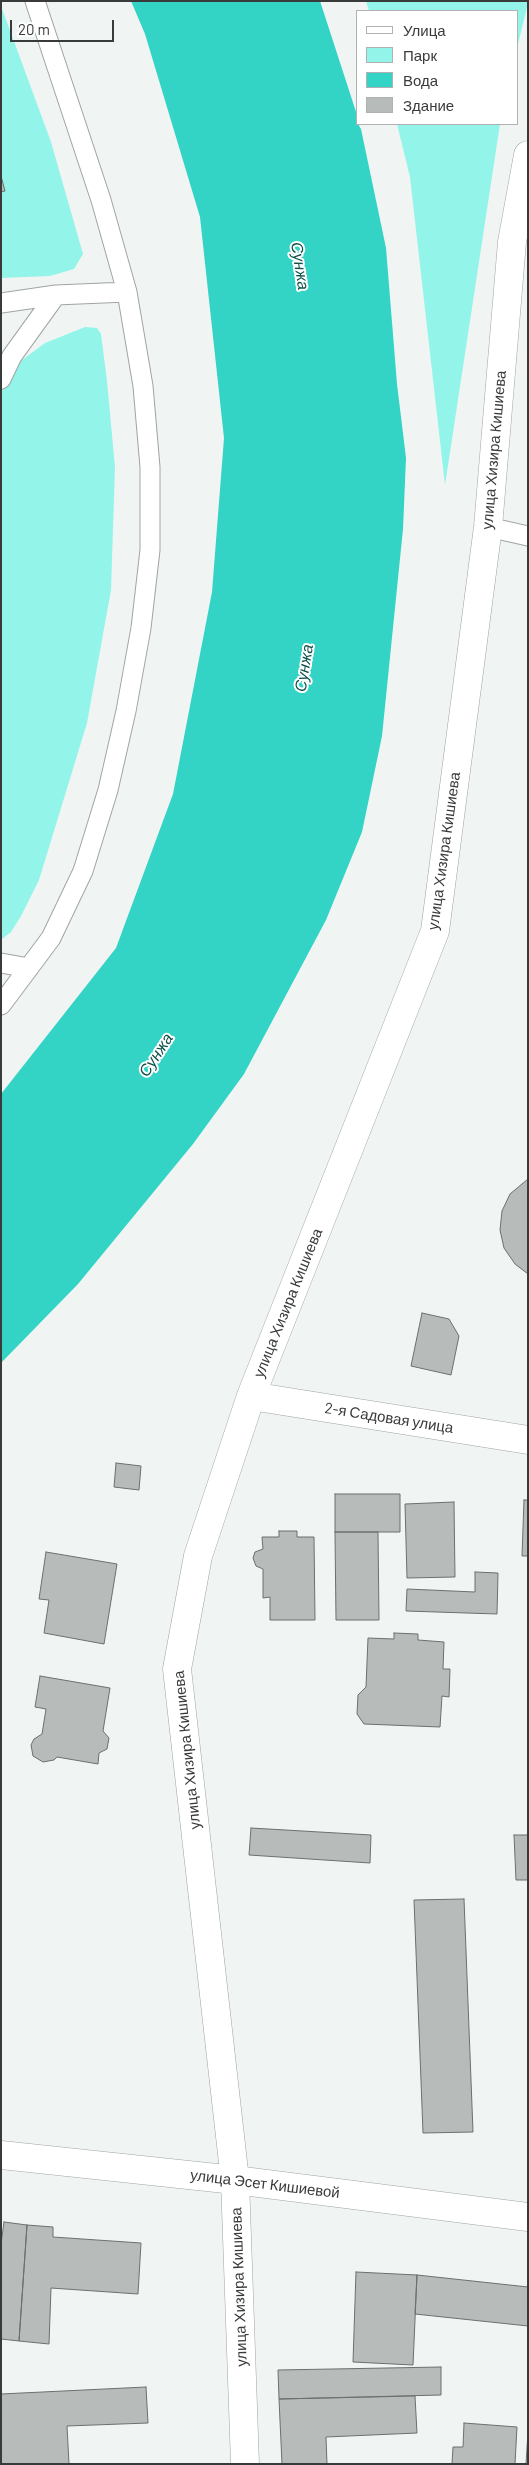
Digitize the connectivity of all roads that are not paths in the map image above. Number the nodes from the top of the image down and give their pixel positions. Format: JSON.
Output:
{"nodes":[{"id":1,"x":35,"y":1,"type":"edge"},
{"id":2,"x":528,"y":155,"type":"edge"},
{"id":3,"x":127,"y":292,"type":"junction"},
{"id":4,"x":56,"y":295,"type":"junction"},
{"id":5,"x":1,"y":303,"type":"edge"},
{"id":6,"x":1,"y":379,"type":"edge"},
{"id":7,"x":488,"y":527,"type":"junction"},
{"id":8,"x":528,"y":536,"type":"edge"},
{"id":9,"x":1,"y":963,"type":"edge"},
{"id":10,"x":29,"y":968,"type":"junction"},
{"id":11,"x":1,"y":1005,"type":"edge"},
{"id":12,"x":251,"y":1396,"type":"junction"},
{"id":13,"x":528,"y":1440,"type":"edge"},
{"id":14,"x":1,"y":2155,"type":"edge"},
{"id":15,"x":235,"y":2180,"type":"junction"},
{"id":16,"x":528,"y":2217,"type":"edge"},
{"id":17,"x":245,"y":2464,"type":"edge"}],
"edges":[{"from":1,"to":3,"type":"lane"},
{"from":2,"to":7,"type":"street","name":"улица Хизира Кишиева"},
{"from":3,"to":4,"type":"lane"},
{"from":3,"to":10,"type":"lane"},
{"from":4,"to":5,"type":"lane"},
{"from":4,"to":6,"type":"lane"},
{"from":7,"to":8,"type":"lane"},
{"from":7,"to":12,"type":"street","name":"улица Хизира Кишиева"},
{"from":9,"to":10,"type":"lane"},
{"from":10,"to":11,"type":"lane"},
{"from":12,"to":13,"type":"street","name":"2-я Садовая улица"},
{"from":12,"to":15,"type":"street","name":"улица Хизира Кишиева"},
{"from":14,"to":15,"type":"street","name":"улица Эсет Кишиевой"},
{"from":15,"to":16,"type":"street","name":"улица Эсет Кишиевой"},
{"from":15,"to":17,"type":"street","name":"улица Хизира Кишиева"}]}
